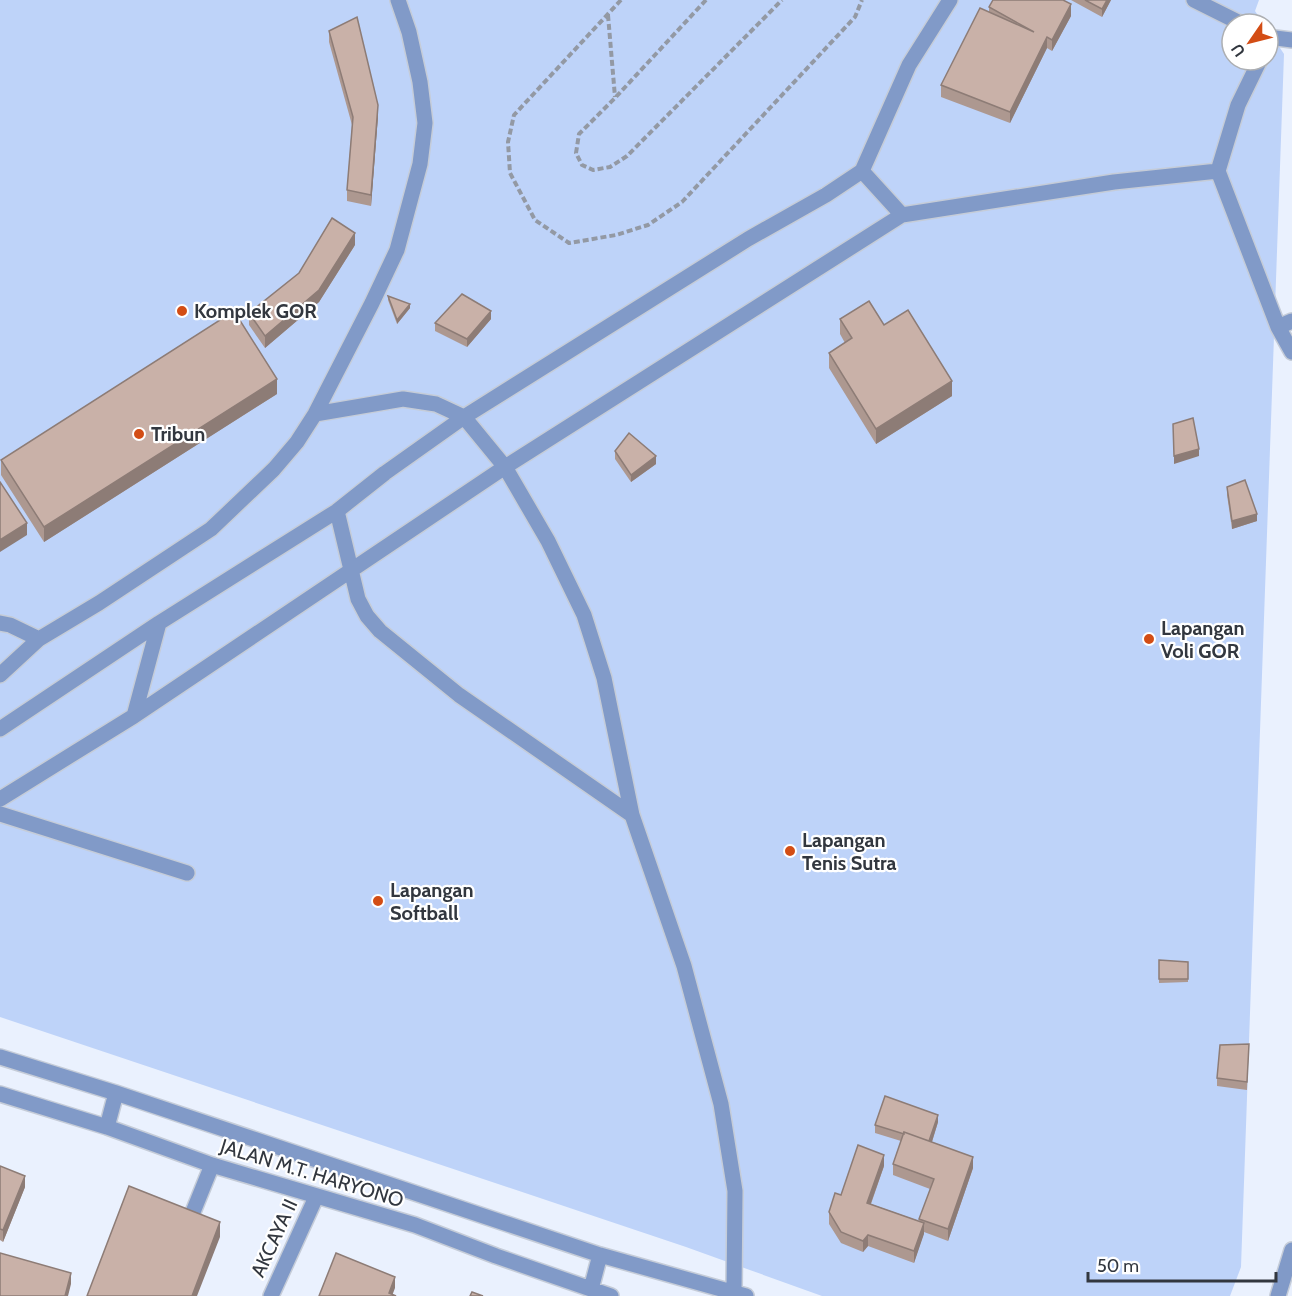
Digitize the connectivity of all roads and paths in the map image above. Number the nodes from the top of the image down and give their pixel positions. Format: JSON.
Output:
{"nodes":[{"id":1,"x":398,"y":0,"type":"edge"},
{"id":2,"x":621,"y":0,"type":"edge"},
{"id":3,"x":706,"y":0,"type":"edge"},
{"id":4,"x":782,"y":0,"type":"edge"},
{"id":5,"x":862,"y":0,"type":"edge"},
{"id":6,"x":950,"y":0,"type":"edge"},
{"id":7,"x":1194,"y":0,"type":"edge"},
{"id":8,"x":1220,"y":13,"type":"edge"},
{"id":9,"x":608,"y":14,"type":"junction"},
{"id":10,"x":1254,"y":72,"type":"edge"},
{"id":11,"x":615,"y":98,"type":"junction"},
{"id":12,"x":862,"y":171,"type":"junction"},
{"id":13,"x":1218,"y":171,"type":"junction"},
{"id":14,"x":902,"y":215,"type":"junction"},
{"id":15,"x":1285,"y":324,"type":"edge"},
{"id":16,"x":1292,"y":352,"type":"edge"},
{"id":17,"x":315,"y":414,"type":"junction"},
{"id":18,"x":464,"y":417,"type":"junction"},
{"id":19,"x":505,"y":467,"type":"junction"},
{"id":20,"x":337,"y":511,"type":"junction"},
{"id":21,"x":351,"y":570,"type":"junction"},
{"id":22,"x":0,"y":623,"type":"edge"},
{"id":23,"x":159,"y":623,"type":"junction"},
{"id":24,"x":39,"y":639,"type":"junction"},
{"id":25,"x":0,"y":675,"type":"edge"},
{"id":26,"x":134,"y":716,"type":"junction"},
{"id":27,"x":0,"y":729,"type":"edge"},
{"id":28,"x":0,"y":799,"type":"edge"},
{"id":29,"x":0,"y":814,"type":"edge"},
{"id":30,"x":632,"y":815,"type":"junction"},
{"id":31,"x":186,"y":873,"type":"dead end"},
{"id":32,"x":0,"y":1057,"type":"edge"},
{"id":33,"x":116,"y":1093,"type":"junction"},
{"id":34,"x":0,"y":1094,"type":"edge"},
{"id":35,"x":107,"y":1127,"type":"junction"},
{"id":36,"x":212,"y":1165,"type":"junction"},
{"id":37,"x":316,"y":1197,"type":"junction"},
{"id":38,"x":190,"y":1217,"type":"edge"},
{"id":39,"x":1292,"y":1250,"type":"edge"},
{"id":40,"x":600,"y":1255,"type":"junction"},
{"id":41,"x":591,"y":1289,"type":"junction"},
{"id":42,"x":740,"y":1294,"type":"edge"},
{"id":43,"x":271,"y":1296,"type":"edge"},
{"id":44,"x":611,"y":1296,"type":"edge"},
{"id":45,"x":1278,"y":1296,"type":"edge"}],
"edges":[{"from":1,"to":17,"type":"street"},
{"from":2,"to":9,"type":"path"},
{"from":3,"to":11,"type":"path"},
{"from":4,"to":11,"type":"path"},
{"from":5,"to":9,"type":"path"},
{"from":6,"to":12,"type":"street"},
{"from":7,"to":8,"type":"street"},
{"from":9,"to":11,"type":"path"},
{"from":10,"to":13,"type":"street"},
{"from":12,"to":14,"type":"street"},
{"from":12,"to":18,"type":"street"},
{"from":13,"to":14,"type":"street"},
{"from":13,"to":15,"type":"street"},
{"from":14,"to":19,"type":"street"},
{"from":15,"to":16,"type":"street"},
{"from":17,"to":18,"type":"street"},
{"from":17,"to":24,"type":"street"},
{"from":18,"to":19,"type":"street"},
{"from":18,"to":20,"type":"street"},
{"from":19,"to":21,"type":"street"},
{"from":19,"to":30,"type":"street"},
{"from":20,"to":21,"type":"street"},
{"from":20,"to":23,"type":"street"},
{"from":21,"to":26,"type":"street"},
{"from":21,"to":30,"type":"street"},
{"from":22,"to":24,"type":"street"},
{"from":23,"to":26,"type":"street"},
{"from":23,"to":27,"type":"street"},
{"from":24,"to":25,"type":"street"},
{"from":26,"to":28,"type":"street"},
{"from":29,"to":31,"type":"street"},
{"from":30,"to":42,"type":"street"},
{"from":32,"to":33,"type":"street"},
{"from":33,"to":35,"type":"street"},
{"from":33,"to":40,"type":"street"},
{"from":34,"to":35,"type":"street","name":"JALAN M.T. HARYONO"},
{"from":35,"to":36,"type":"street","name":"JALAN M.T. HARYONO"},
{"from":36,"to":37,"type":"street","name":"JALAN M.T. HARYONO"},
{"from":36,"to":38,"type":"street"},
{"from":37,"to":41,"type":"street","name":"JALAN M.T. HARYONO"},
{"from":37,"to":43,"type":"street","name":"AKCAYA II"},
{"from":39,"to":45,"type":"street"},
{"from":40,"to":41,"type":"street"},
{"from":40,"to":42,"type":"street"},
{"from":41,"to":44,"type":"street","name":"JALAN M.T. HARYONO"}]}
